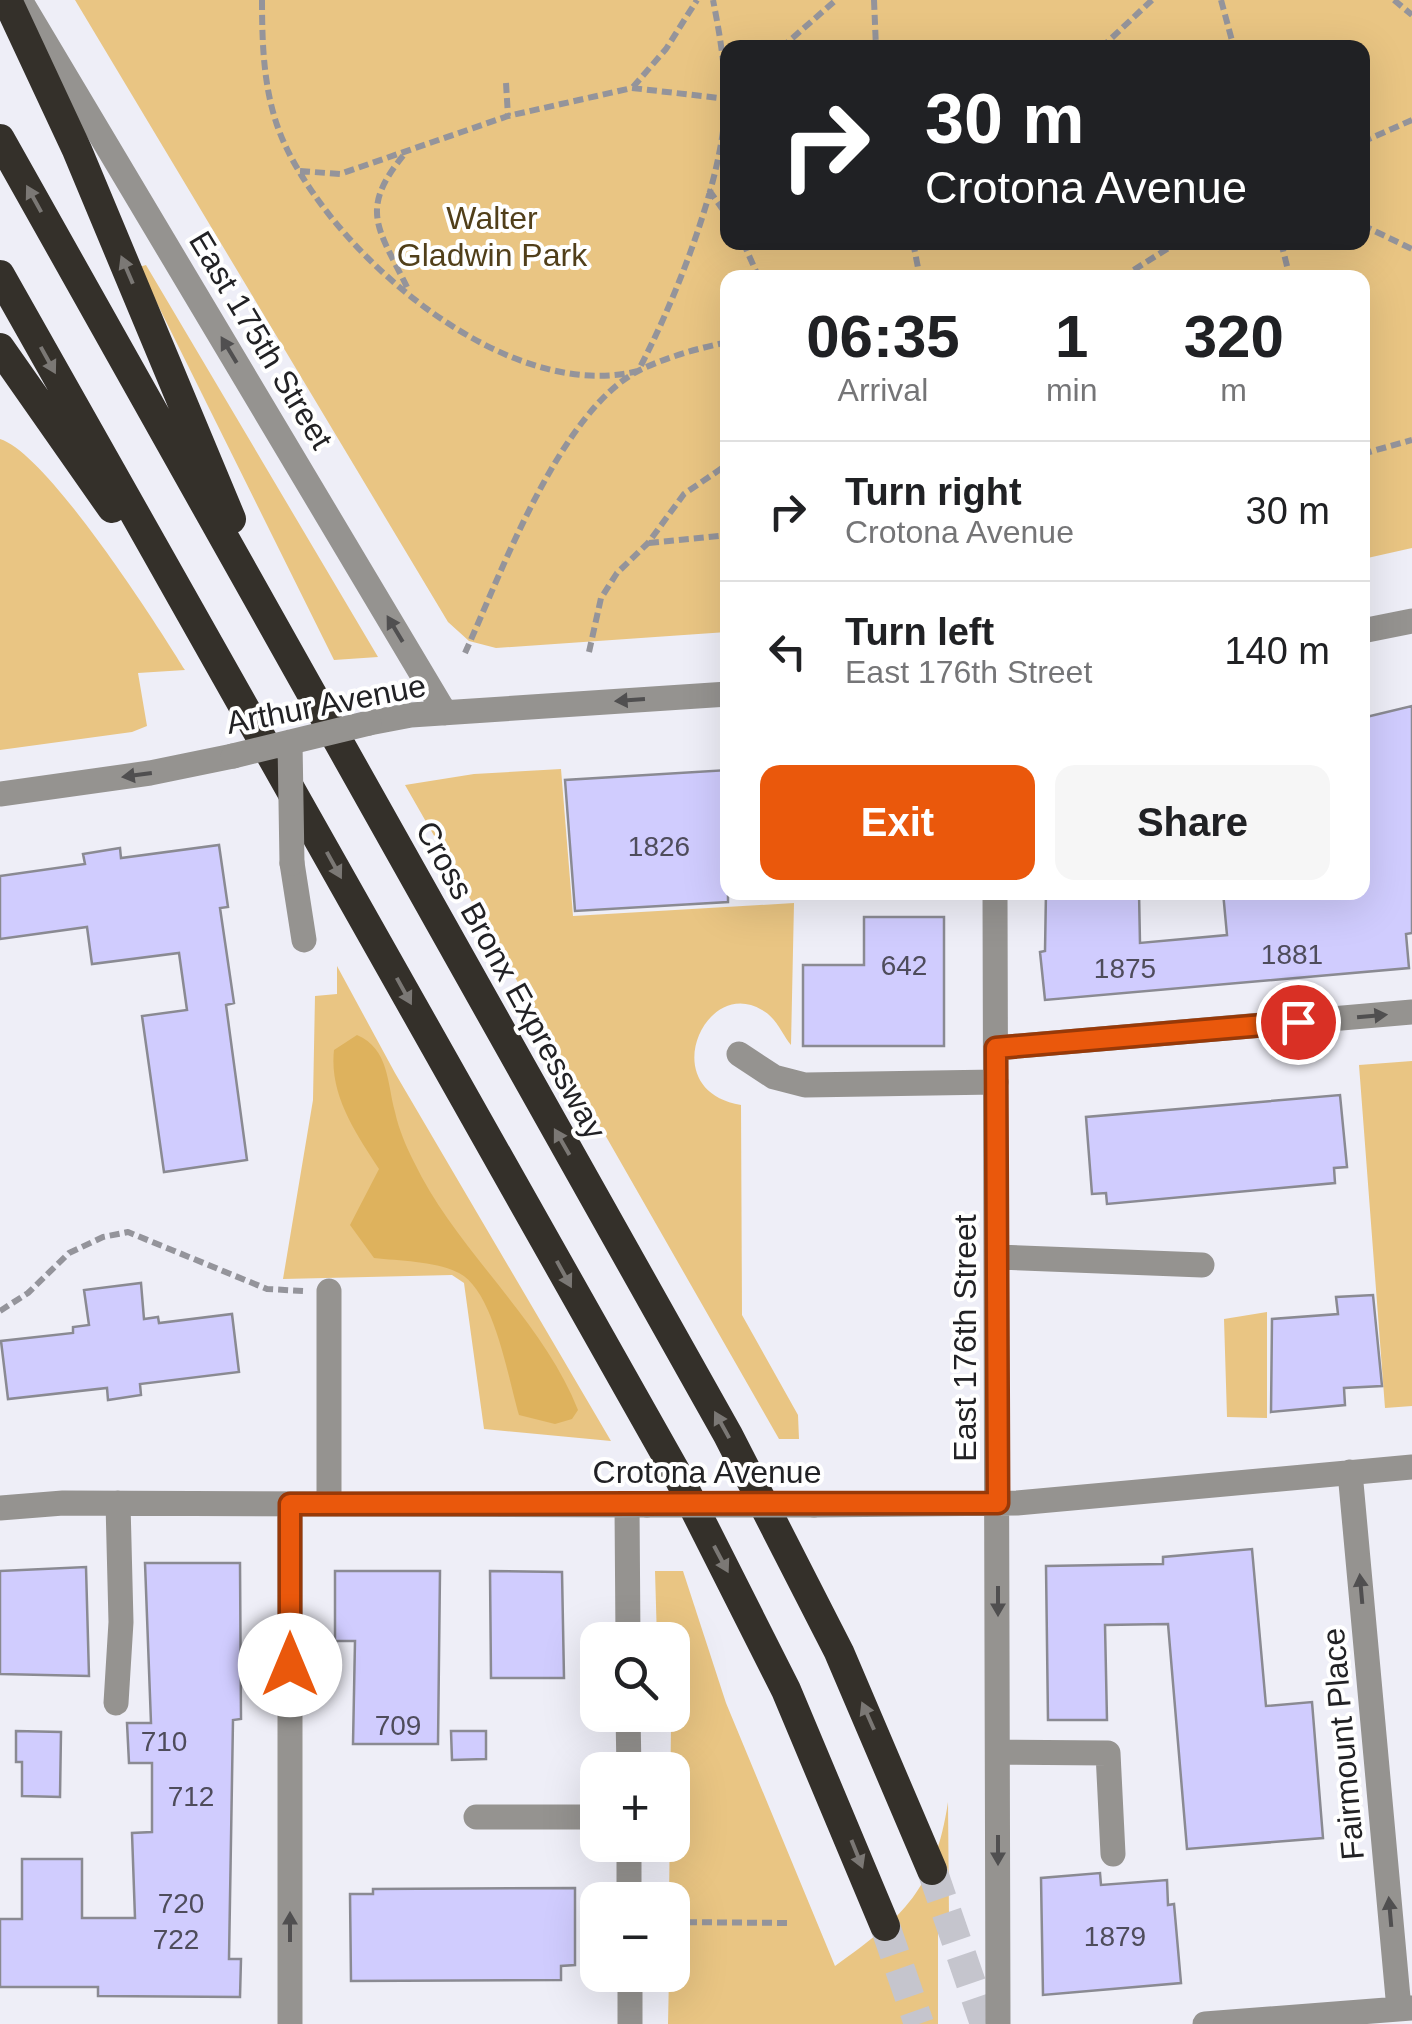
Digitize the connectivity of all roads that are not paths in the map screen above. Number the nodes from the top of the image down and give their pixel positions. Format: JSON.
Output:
{"nodes":[{"id":1,"x":7,"y":0,"type":"edge"},
{"id":2,"x":20,"y":0,"type":"edge"},
{"id":3,"x":0,"y":139,"type":"edge"},
{"id":4,"x":0,"y":275,"type":"edge"},
{"id":5,"x":0,"y":348,"type":"edge"},
{"id":6,"x":1412,"y":621,"type":"edge"},
{"id":7,"x":1370,"y":629,"type":"edge"},
{"id":8,"x":286,"y":651,"type":"junction"},
{"id":9,"x":217,"y":658,"type":"junction"},
{"id":10,"x":720,"y":695,"type":"edge"},
{"id":11,"x":445,"y":713,"type":"junction"},
{"id":12,"x":290,"y":742,"type":"junction"},
{"id":13,"x":0,"y":794,"type":"edge"},
{"id":14,"x":994,"y":900,"type":"edge"},
{"id":15,"x":304,"y":940,"type":"dead end"},
{"id":16,"x":1412,"y":1012,"type":"edge"},
{"id":17,"x":996,"y":1048,"type":"junction"},
{"id":18,"x":739,"y":1054,"type":"dead end"},
{"id":19,"x":996,"y":1082,"type":"junction"},
{"id":20,"x":997,"y":1257,"type":"junction"},
{"id":21,"x":1202,"y":1265,"type":"dead end"},
{"id":22,"x":329,"y":1292,"type":"dead end"},
{"id":23,"x":1412,"y":1466,"type":"edge"},
{"id":24,"x":1350,"y":1472,"type":"junction"},
{"id":25,"x":118,"y":1503,"type":"junction"},
{"id":26,"x":998,"y":1503,"type":"junction"},
{"id":27,"x":290,"y":1504,"type":"junction"},
{"id":28,"x":330,"y":1504,"type":"junction"},
{"id":29,"x":637,"y":1505,"type":"junction"},
{"id":30,"x":0,"y":1508,"type":"edge"},
{"id":31,"x":629,"y":1622,"type":"edge"},
{"id":32,"x":116,"y":1703,"type":"dead end"},
{"id":33,"x":998,"y":1752,"type":"junction"},
{"id":34,"x":476,"y":1817,"type":"dead end"},
{"id":35,"x":580,"y":1817,"type":"edge"},
{"id":36,"x":1113,"y":1854,"type":"dead end"},
{"id":37,"x":932,"y":1870,"type":"tunnel mouth"},
{"id":38,"x":885,"y":1926,"type":"tunnel mouth"},
{"id":39,"x":630,"y":1992,"type":"edge"},
{"id":40,"x":1406,"y":2009,"type":"edge"},
{"id":41,"x":290,"y":2024,"type":"edge"},
{"id":42,"x":630,"y":2024,"type":"edge"},
{"id":43,"x":998,"y":2024,"type":"edge"},
{"id":44,"x":1205,"y":2024,"type":"edge"}],
"edges":[{"from":8,"to":1,"type":"highway","one_way":true},
{"from":11,"to":2,"type":"street","name":"East 175th Street","one_way":true},
{"from":8,"to":3,"type":"highway","name":"Cross Bronx Expressway","one_way":true},
{"from":4,"to":9,"type":"highway","one_way":true},
{"from":5,"to":9,"type":"highway"},
{"from":6,"to":7,"type":"street"},
{"from":37,"to":8,"type":"highway","name":"Cross Bronx Expressway","one_way":true},
{"from":9,"to":38,"type":"highway","one_way":true},
{"from":10,"to":11,"type":"street","name":"Arthur Avenue","one_way":true},
{"from":11,"to":12,"type":"street","name":"Arthur Avenue","bridge":true},
{"from":12,"to":13,"type":"street","name":"Arthur Avenue","one_way":true,"bridge":true},
{"from":12,"to":15,"type":"street","bridge":true},
{"from":14,"to":17,"type":"street","name":"East 176th Street"},
{"from":17,"to":16,"type":"street","one_way":true},
{"from":17,"to":19,"type":"street","name":"East 176th Street"},
{"from":18,"to":19,"type":"street"},
{"from":19,"to":20,"type":"street","name":"East 176th Street"},
{"from":20,"to":21,"type":"street"},
{"from":20,"to":26,"type":"street","name":"East 176th Street"},
{"from":22,"to":28,"type":"street"},
{"from":23,"to":24,"type":"street","name":"Crotona Avenue"},
{"from":24,"to":26,"type":"street","name":"Crotona Avenue"},
{"from":40,"to":24,"type":"street","name":"Fairmount Place","one_way":true},
{"from":25,"to":27,"type":"street","name":"Crotona Avenue"},
{"from":25,"to":30,"type":"street","name":"Crotona Avenue"},
{"from":25,"to":32,"type":"street"},
{"from":26,"to":29,"type":"street","name":"Crotona Avenue","bridge":true},
{"from":26,"to":33,"type":"street","name":"East 176th Street","one_way":true},
{"from":27,"to":28,"type":"street","name":"Crotona Avenue"},
{"from":41,"to":27,"type":"street","one_way":true},
{"from":28,"to":29,"type":"street","name":"Crotona Avenue"},
{"from":29,"to":31,"type":"street"},
{"from":33,"to":36,"type":"street"},
{"from":33,"to":43,"type":"street","name":"East 176th Street","one_way":true},
{"from":34,"to":35,"type":"street"},
{"from":39,"to":42,"type":"street"},
{"from":40,"to":44,"type":"street"}]}
